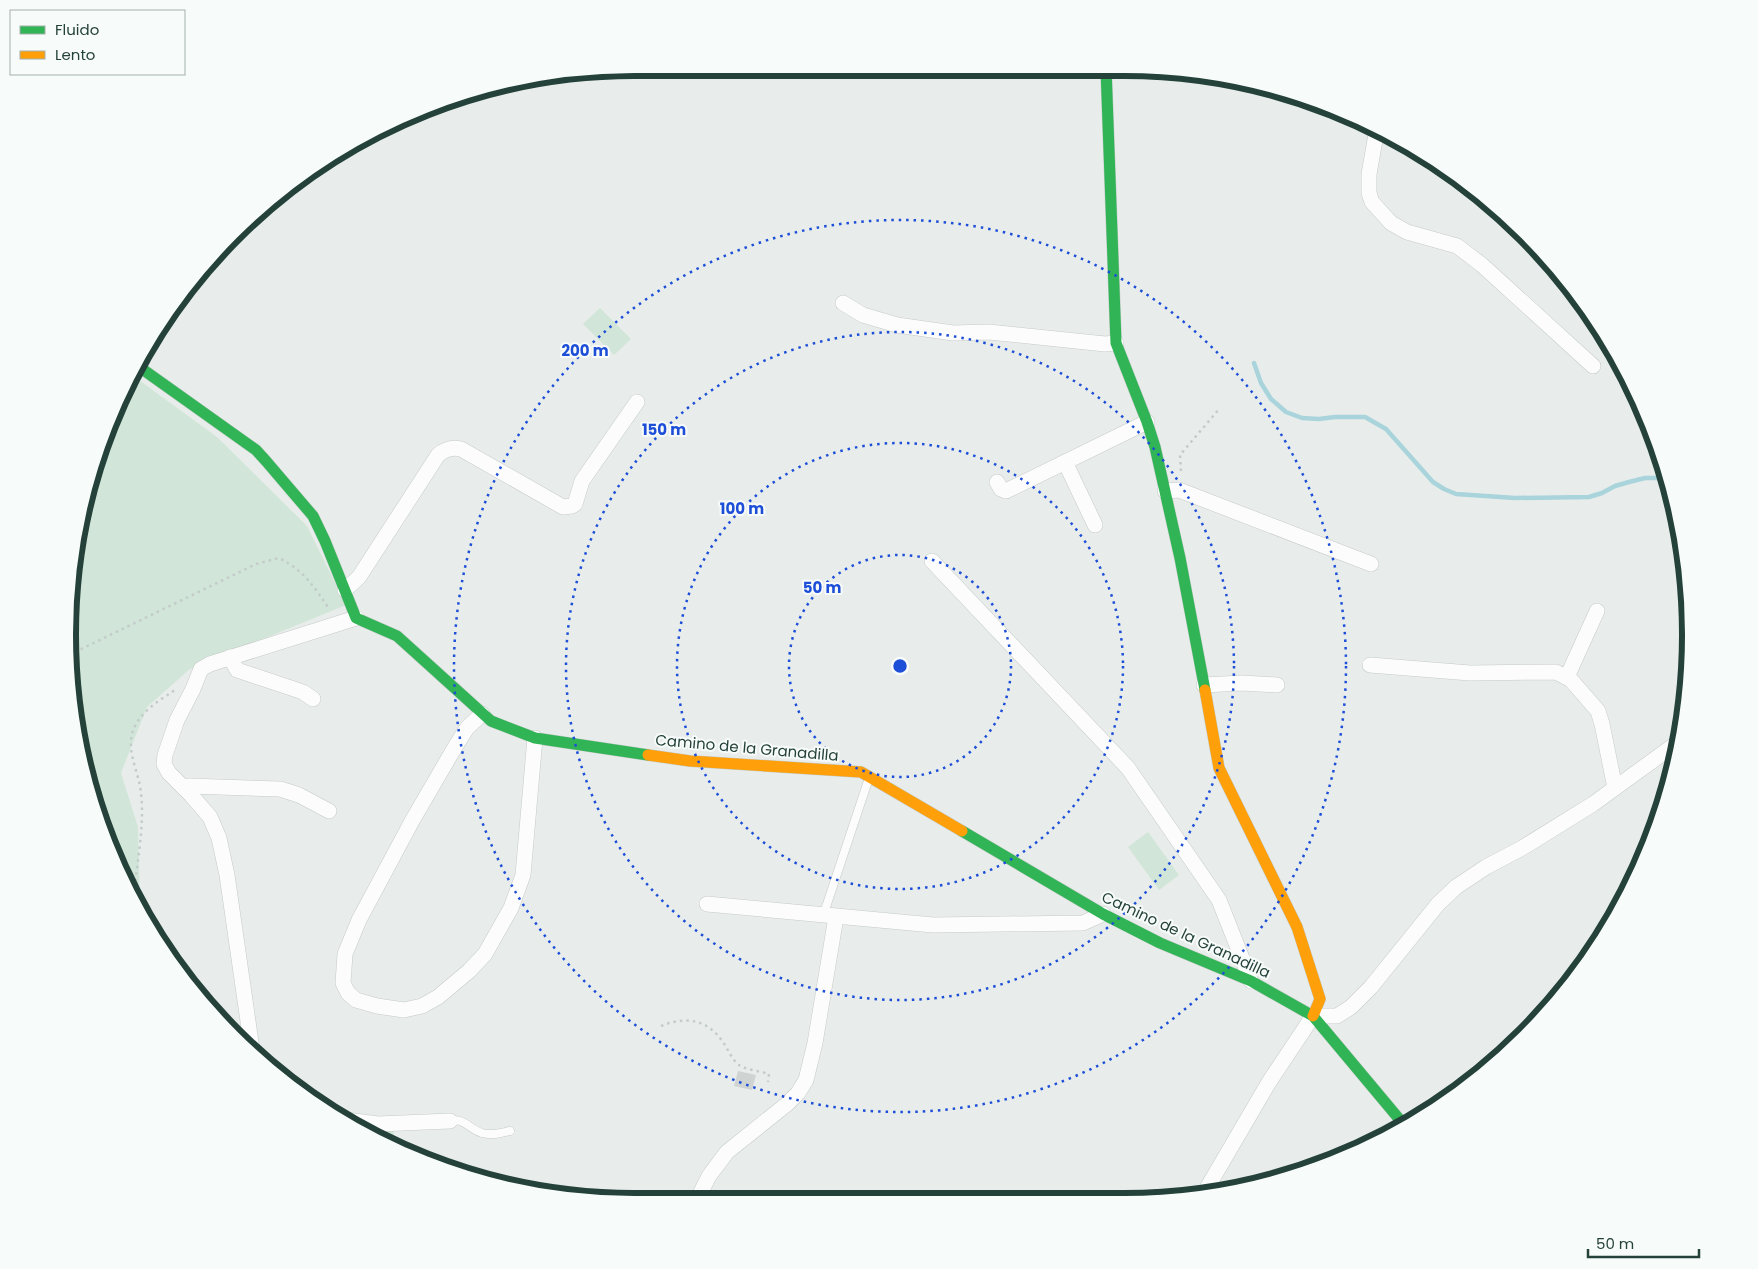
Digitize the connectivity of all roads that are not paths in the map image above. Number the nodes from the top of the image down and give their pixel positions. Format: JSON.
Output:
{"nodes":[{"id":1,"x":1106,"y":76,"type":"edge"},
{"id":2,"x":1376,"y":137,"type":"edge"},
{"id":3,"x":843,"y":303,"type":"dead end"},
{"id":4,"x":1116,"y":343,"type":"junction"},
{"id":5,"x":1593,"y":366,"type":"dead end"},
{"id":6,"x":143,"y":370,"type":"edge"},
{"id":7,"x":636,"y":402,"type":"dead end"},
{"id":8,"x":1147,"y":422,"type":"junction"},
{"id":9,"x":1066,"y":462,"type":"junction"},
{"id":10,"x":997,"y":482,"type":"dead end"},
{"id":11,"x":1165,"y":491,"type":"junction"},
{"id":12,"x":1095,"y":525,"type":"dead end"},
{"id":13,"x":932,"y":561,"type":"dead end"},
{"id":14,"x":1371,"y":564,"type":"dead end"},
{"id":15,"x":345,"y":590,"type":"junction"},
{"id":16,"x":1597,"y":611,"type":"dead end"},
{"id":17,"x":356,"y":618,"type":"junction"},
{"id":18,"x":230,"y":657,"type":"junction"},
{"id":19,"x":1370,"y":665,"type":"dead end"},
{"id":20,"x":1567,"y":677,"type":"junction"},
{"id":21,"x":1204,"y":685,"type":"junction"},
{"id":22,"x":1278,"y":685,"type":"dead end"},
{"id":23,"x":313,"y":699,"type":"dead end"},
{"id":24,"x":482,"y":714,"type":"junction"},
{"id":25,"x":535,"y":738,"type":"junction"},
{"id":26,"x":1670,"y":749,"type":"edge"},
{"id":27,"x":869,"y":776,"type":"junction"},
{"id":28,"x":183,"y":787,"type":"junction"},
{"id":29,"x":1615,"y":788,"type":"junction"},
{"id":30,"x":329,"y":811,"type":"dead end"},
{"id":31,"x":706,"y":904,"type":"dead end"},
{"id":32,"x":1103,"y":914,"type":"junction"},
{"id":33,"x":829,"y":917,"type":"junction"},
{"id":34,"x":1252,"y":981,"type":"junction"},
{"id":35,"x":1313,"y":1016,"type":"junction"},
{"id":36,"x":251,"y":1039,"type":"edge"},
{"id":37,"x":1400,"y":1120,"type":"edge"},
{"id":38,"x":450,"y":1121,"type":"joint"},
{"id":39,"x":363,"y":1122,"type":"edge"},
{"id":40,"x":510,"y":1131,"type":"dead end"},
{"id":41,"x":1208,"y":1186,"type":"edge"},
{"id":42,"x":700,"y":1193,"type":"edge"}],
"edges":[{"from":1,"to":4,"type":"street"},
{"from":2,"to":5,"type":"street"},
{"from":3,"to":4,"type":"street"},
{"from":4,"to":8,"type":"street"},
{"from":6,"to":15,"type":"street"},
{"from":7,"to":15,"type":"street"},
{"from":8,"to":9,"type":"street"},
{"from":8,"to":11,"type":"street"},
{"from":9,"to":10,"type":"street"},
{"from":9,"to":12,"type":"street"},
{"from":11,"to":14,"type":"street"},
{"from":11,"to":21,"type":"street"},
{"from":13,"to":34,"type":"street"},
{"from":15,"to":17,"type":"street"},
{"from":16,"to":20,"type":"street"},
{"from":17,"to":18,"type":"street"},
{"from":17,"to":24,"type":"street","name":"Camino de la Granadilla"},
{"from":18,"to":23,"type":"street"},
{"from":18,"to":28,"type":"street"},
{"from":19,"to":20,"type":"street"},
{"from":20,"to":29,"type":"street"},
{"from":21,"to":22,"type":"street"},
{"from":21,"to":35,"type":"street"},
{"from":24,"to":25,"type":"street","name":"Camino de la Granadilla"},
{"from":24,"to":25,"type":"street"},
{"from":25,"to":27,"type":"street","name":"Camino de la Granadilla"},
{"from":26,"to":29,"type":"street"},
{"from":27,"to":32,"type":"street","name":"Camino de la Granadilla"},
{"from":27,"to":33,"type":"lane"},
{"from":28,"to":30,"type":"street"},
{"from":28,"to":36,"type":"street"},
{"from":29,"to":35,"type":"street"},
{"from":31,"to":33,"type":"street"},
{"from":32,"to":33,"type":"street"},
{"from":32,"to":34,"type":"street","name":"Camino de la Granadilla"},
{"from":33,"to":42,"type":"street"},
{"from":34,"to":35,"type":"street","name":"Camino de la Granadilla"},
{"from":35,"to":37,"type":"street","name":"Camino de la Granadilla"},
{"from":35,"to":41,"type":"street"},
{"from":38,"to":39,"type":"street"},
{"from":38,"to":40,"type":"lane"}]}
